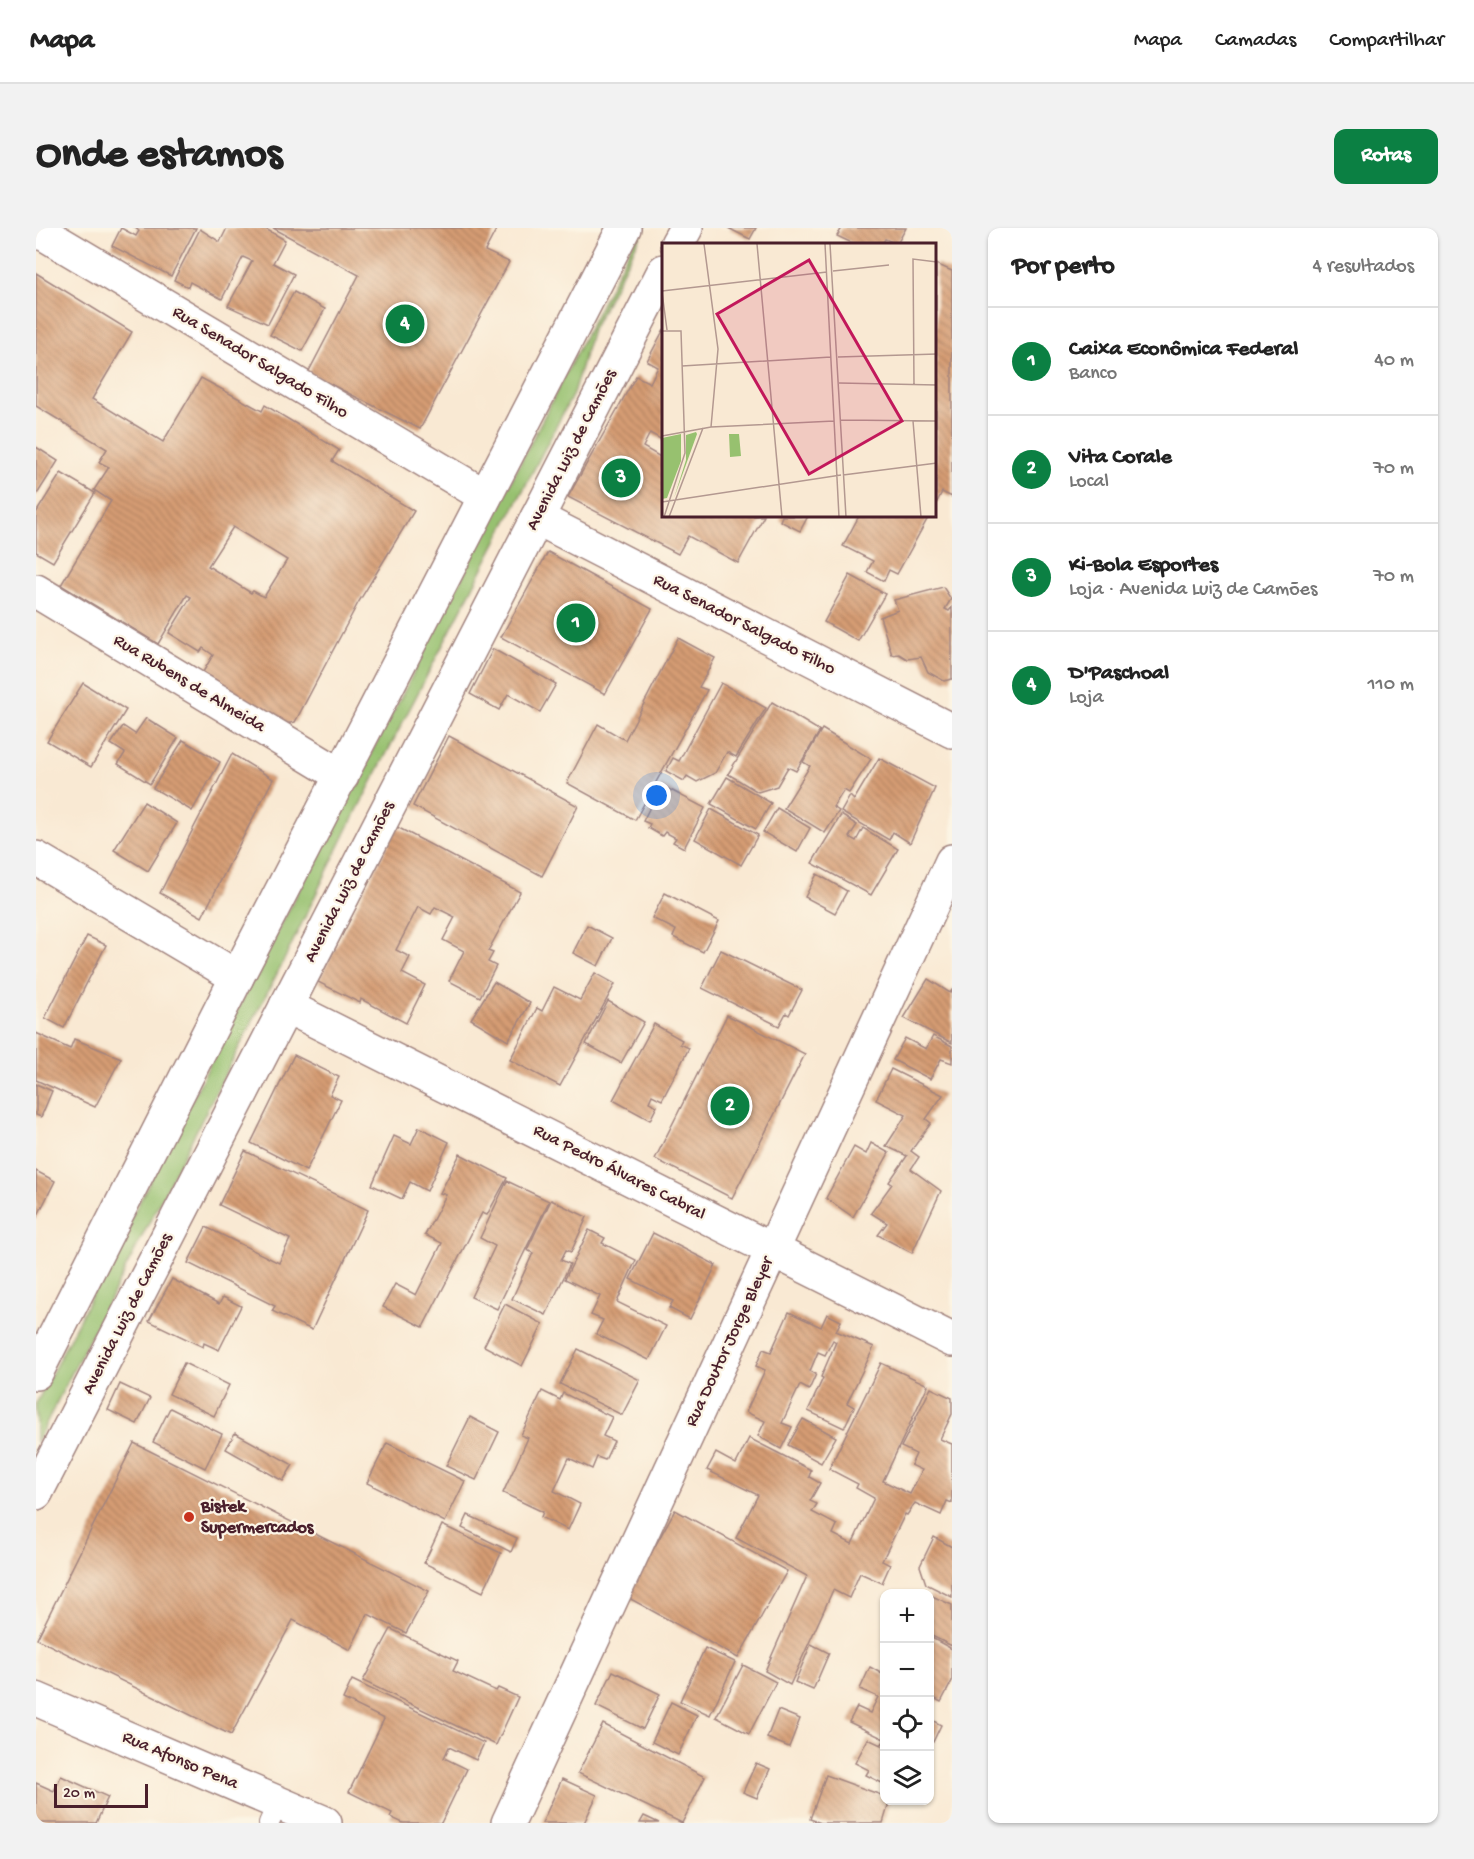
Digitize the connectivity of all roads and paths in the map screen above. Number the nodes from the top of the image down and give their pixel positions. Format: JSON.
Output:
{"nodes":[{"id":1,"x":624,"y":228,"type":"edge"},
{"id":2,"x":686,"y":228,"type":"edge"},
{"id":3,"x":36,"y":229,"type":"edge"},
{"id":4,"x":678,"y":243,"type":"edge"},
{"id":5,"x":662,"y":275,"type":"edge"},
{"id":6,"x":485,"y":496,"type":"junction"},
{"id":7,"x":537,"y":518,"type":"junction"},
{"id":8,"x":36,"y":591,"type":"edge"},
{"id":9,"x":952,"y":731,"type":"edge"},
{"id":10,"x":342,"y":776,"type":"junction"},
{"id":11,"x":36,"y":858,"type":"edge"},
{"id":12,"x":952,"y":861,"type":"edge"},
{"id":13,"x":237,"y":976,"type":"junction"},
{"id":14,"x":286,"y":1006,"type":"junction"},
{"id":15,"x":772,"y":1250,"type":"junction"},
{"id":16,"x":952,"y":1340,"type":"edge"},
{"id":17,"x":36,"y":1373,"type":"edge"},
{"id":18,"x":36,"y":1493,"type":"edge"},
{"id":19,"x":36,"y":1699,"type":"edge"},
{"id":20,"x":274,"y":1813,"type":"edge"},
{"id":21,"x":325,"y":1823,"type":"edge"},
{"id":22,"x":508,"y":1823,"type":"edge"}],
"edges":[{"from":1,"to":6,"type":"street"},
{"from":2,"to":4,"type":"street"},
{"from":3,"to":6,"type":"street","name":"Rua Senador Salgado Filho"},
{"from":5,"to":7,"type":"street","name":"Avenida Luiz de Camões"},
{"from":6,"to":10,"type":"street"},
{"from":7,"to":9,"type":"street","name":"Rua Senador Salgado Filho"},
{"from":7,"to":14,"type":"street","name":"Avenida Luiz de Camões"},
{"from":8,"to":10,"type":"street","name":"Rua Rubens de Almeida"},
{"from":10,"to":13,"type":"street"},
{"from":11,"to":13,"type":"street"},
{"from":12,"to":15,"type":"street","name":"Rua Doutor Jorge Bleyer"},
{"from":13,"to":17,"type":"street"},
{"from":14,"to":15,"type":"street","name":"Rua Pedro Álvares Cabral"},
{"from":14,"to":18,"type":"street","name":"Avenida Luiz de Camões"},
{"from":15,"to":16,"type":"street","name":"Rua Pedro Álvares Cabral"},
{"from":15,"to":22,"type":"street","name":"Rua Doutor Jorge Bleyer"},
{"from":19,"to":20,"type":"street","name":"Rua Afonso Pena"},
{"from":20,"to":21,"type":"street","name":"Rua Afonso Pena"}]}
